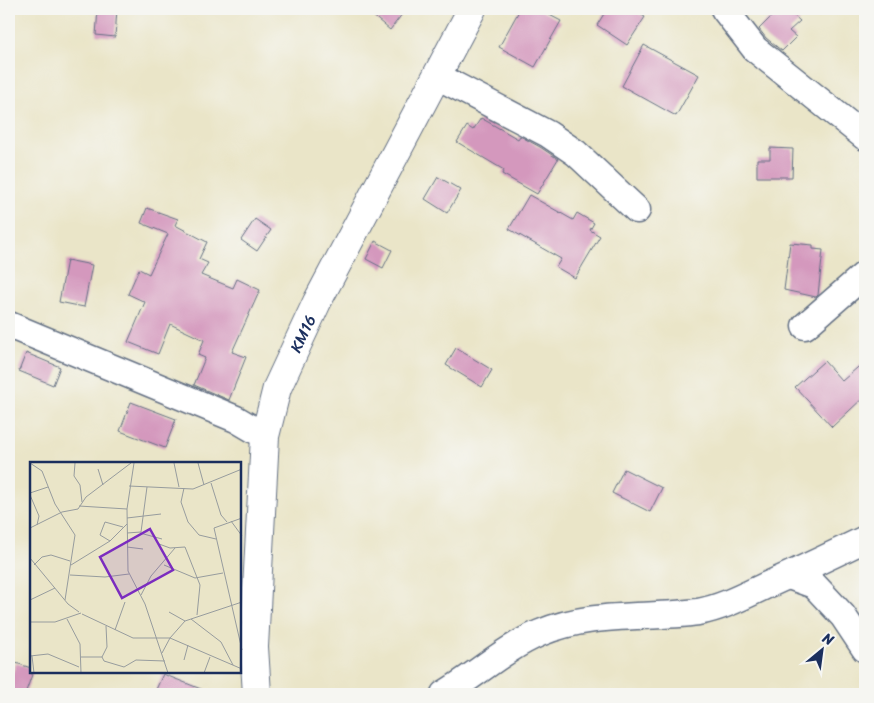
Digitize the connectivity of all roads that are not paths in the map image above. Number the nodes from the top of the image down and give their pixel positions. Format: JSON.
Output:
{"nodes":[{"id":1,"x":472,"y":9,"type":"edge"},
{"id":2,"x":724,"y":9,"type":"edge"},
{"id":3,"x":437,"y":76,"type":"junction"},
{"id":4,"x":865,"y":137,"type":"edge"},
{"id":5,"x":637,"y":210,"type":"dead end"},
{"id":6,"x":865,"y":274,"type":"edge"},
{"id":7,"x":9,"y":325,"type":"edge"},
{"id":8,"x":805,"y":326,"type":"dead end"},
{"id":9,"x":265,"y":436,"type":"junction"},
{"id":10,"x":865,"y":539,"type":"edge"},
{"id":11,"x":789,"y":576,"type":"junction"},
{"id":12,"x":865,"y":649,"type":"edge"},
{"id":13,"x":257,"y":694,"type":"edge"},
{"id":14,"x":444,"y":694,"type":"edge"}],
"edges":[{"from":1,"to":3,"type":"street","name":"KM16"},
{"from":2,"to":4,"type":"street"},
{"from":3,"to":5,"type":"street"},
{"from":3,"to":9,"type":"street","name":"KM16"},
{"from":6,"to":8,"type":"street"},
{"from":7,"to":9,"type":"street"},
{"from":9,"to":13,"type":"street","name":"KM16"},
{"from":10,"to":11,"type":"street"},
{"from":11,"to":12,"type":"street"},
{"from":11,"to":14,"type":"street"}]}
